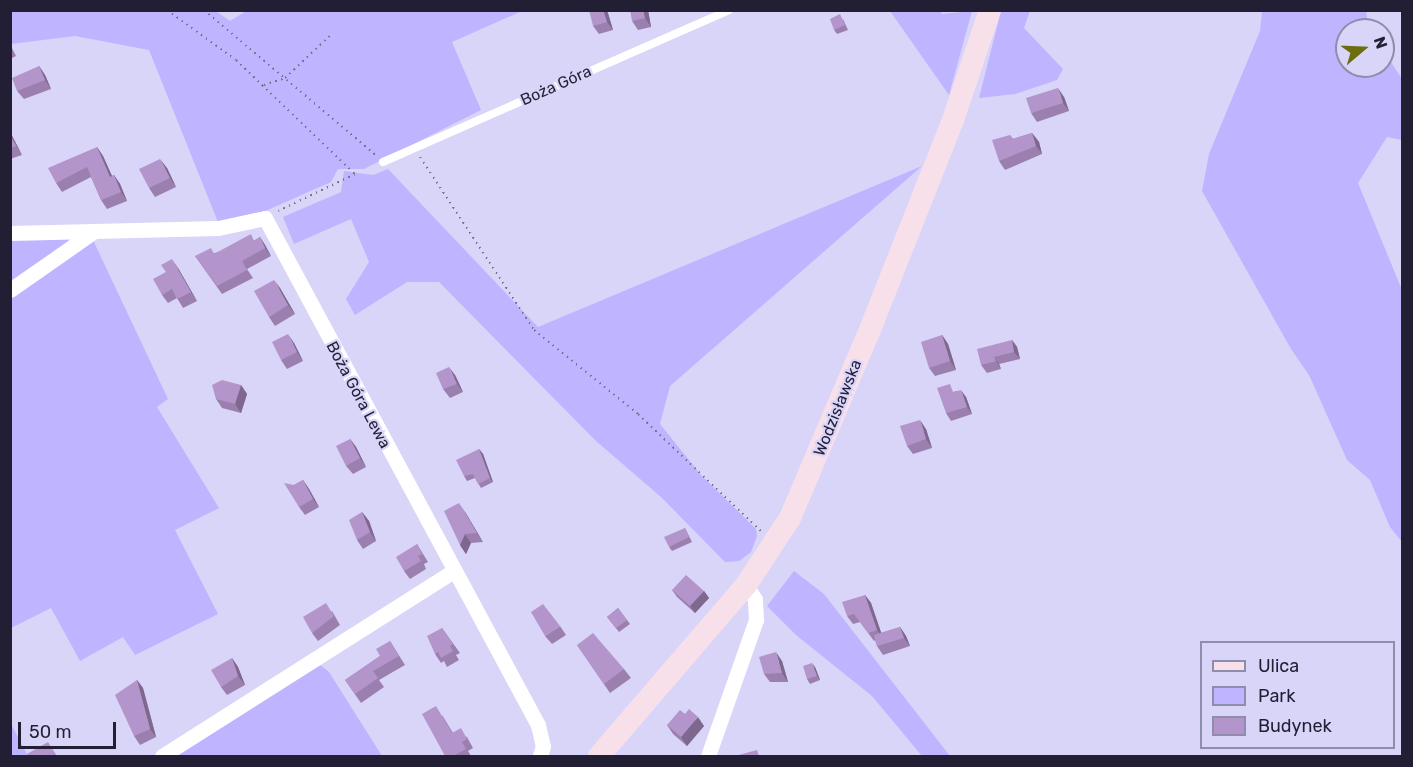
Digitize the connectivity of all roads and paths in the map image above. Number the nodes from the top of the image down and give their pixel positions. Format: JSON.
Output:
{"nodes":[{"id":1,"x":167,"y":10,"type":"edge"},
{"id":2,"x":204,"y":10,"type":"edge"},
{"id":3,"x":729,"y":10,"type":"edge"},
{"id":4,"x":990,"y":10,"type":"edge"},
{"id":5,"x":333,"y":33,"type":"dead end"},
{"id":6,"x":285,"y":78,"type":"junction"},
{"id":7,"x":263,"y":85,"type":"junction"},
{"id":8,"x":419,"y":156,"type":"dead end"},
{"id":9,"x":384,"y":162,"type":"joint"},
{"id":10,"x":265,"y":218,"type":"junction"},
{"id":11,"x":93,"y":232,"type":"junction"},
{"id":12,"x":10,"y":233,"type":"edge"},
{"id":13,"x":10,"y":290,"type":"edge"},
{"id":14,"x":774,"y":543,"type":"junction"},
{"id":15,"x":453,"y":571,"type":"junction"},
{"id":16,"x":747,"y":585,"type":"junction"},
{"id":17,"x":162,"y":756,"type":"edge"},
{"id":18,"x":540,"y":756,"type":"edge"},
{"id":19,"x":599,"y":756,"type":"edge"},
{"id":20,"x":708,"y":756,"type":"edge"}],
"edges":[{"from":1,"to":7,"type":"path"},
{"from":2,"to":6,"type":"path"},
{"from":3,"to":9,"type":"lane","name":"Boża Góra"},
{"from":4,"to":14,"type":"main road","name":"Wodzisławska"},
{"from":5,"to":6,"type":"path"},
{"from":6,"to":7,"type":"path"},
{"from":6,"to":9,"type":"path"},
{"from":7,"to":10,"type":"path"},
{"from":8,"to":14,"type":"path"},
{"from":10,"to":11,"type":"street"},
{"from":10,"to":15,"type":"street","name":"Boża Góra Lewa"},
{"from":11,"to":12,"type":"street"},
{"from":11,"to":13,"type":"street"},
{"from":14,"to":16,"type":"main road","name":"Wodzisławska"},
{"from":15,"to":17,"type":"street"},
{"from":15,"to":18,"type":"street","name":"Boża Góra Lewa"},
{"from":16,"to":19,"type":"main road","name":"Wodzisławska"},
{"from":16,"to":20,"type":"street"}]}
